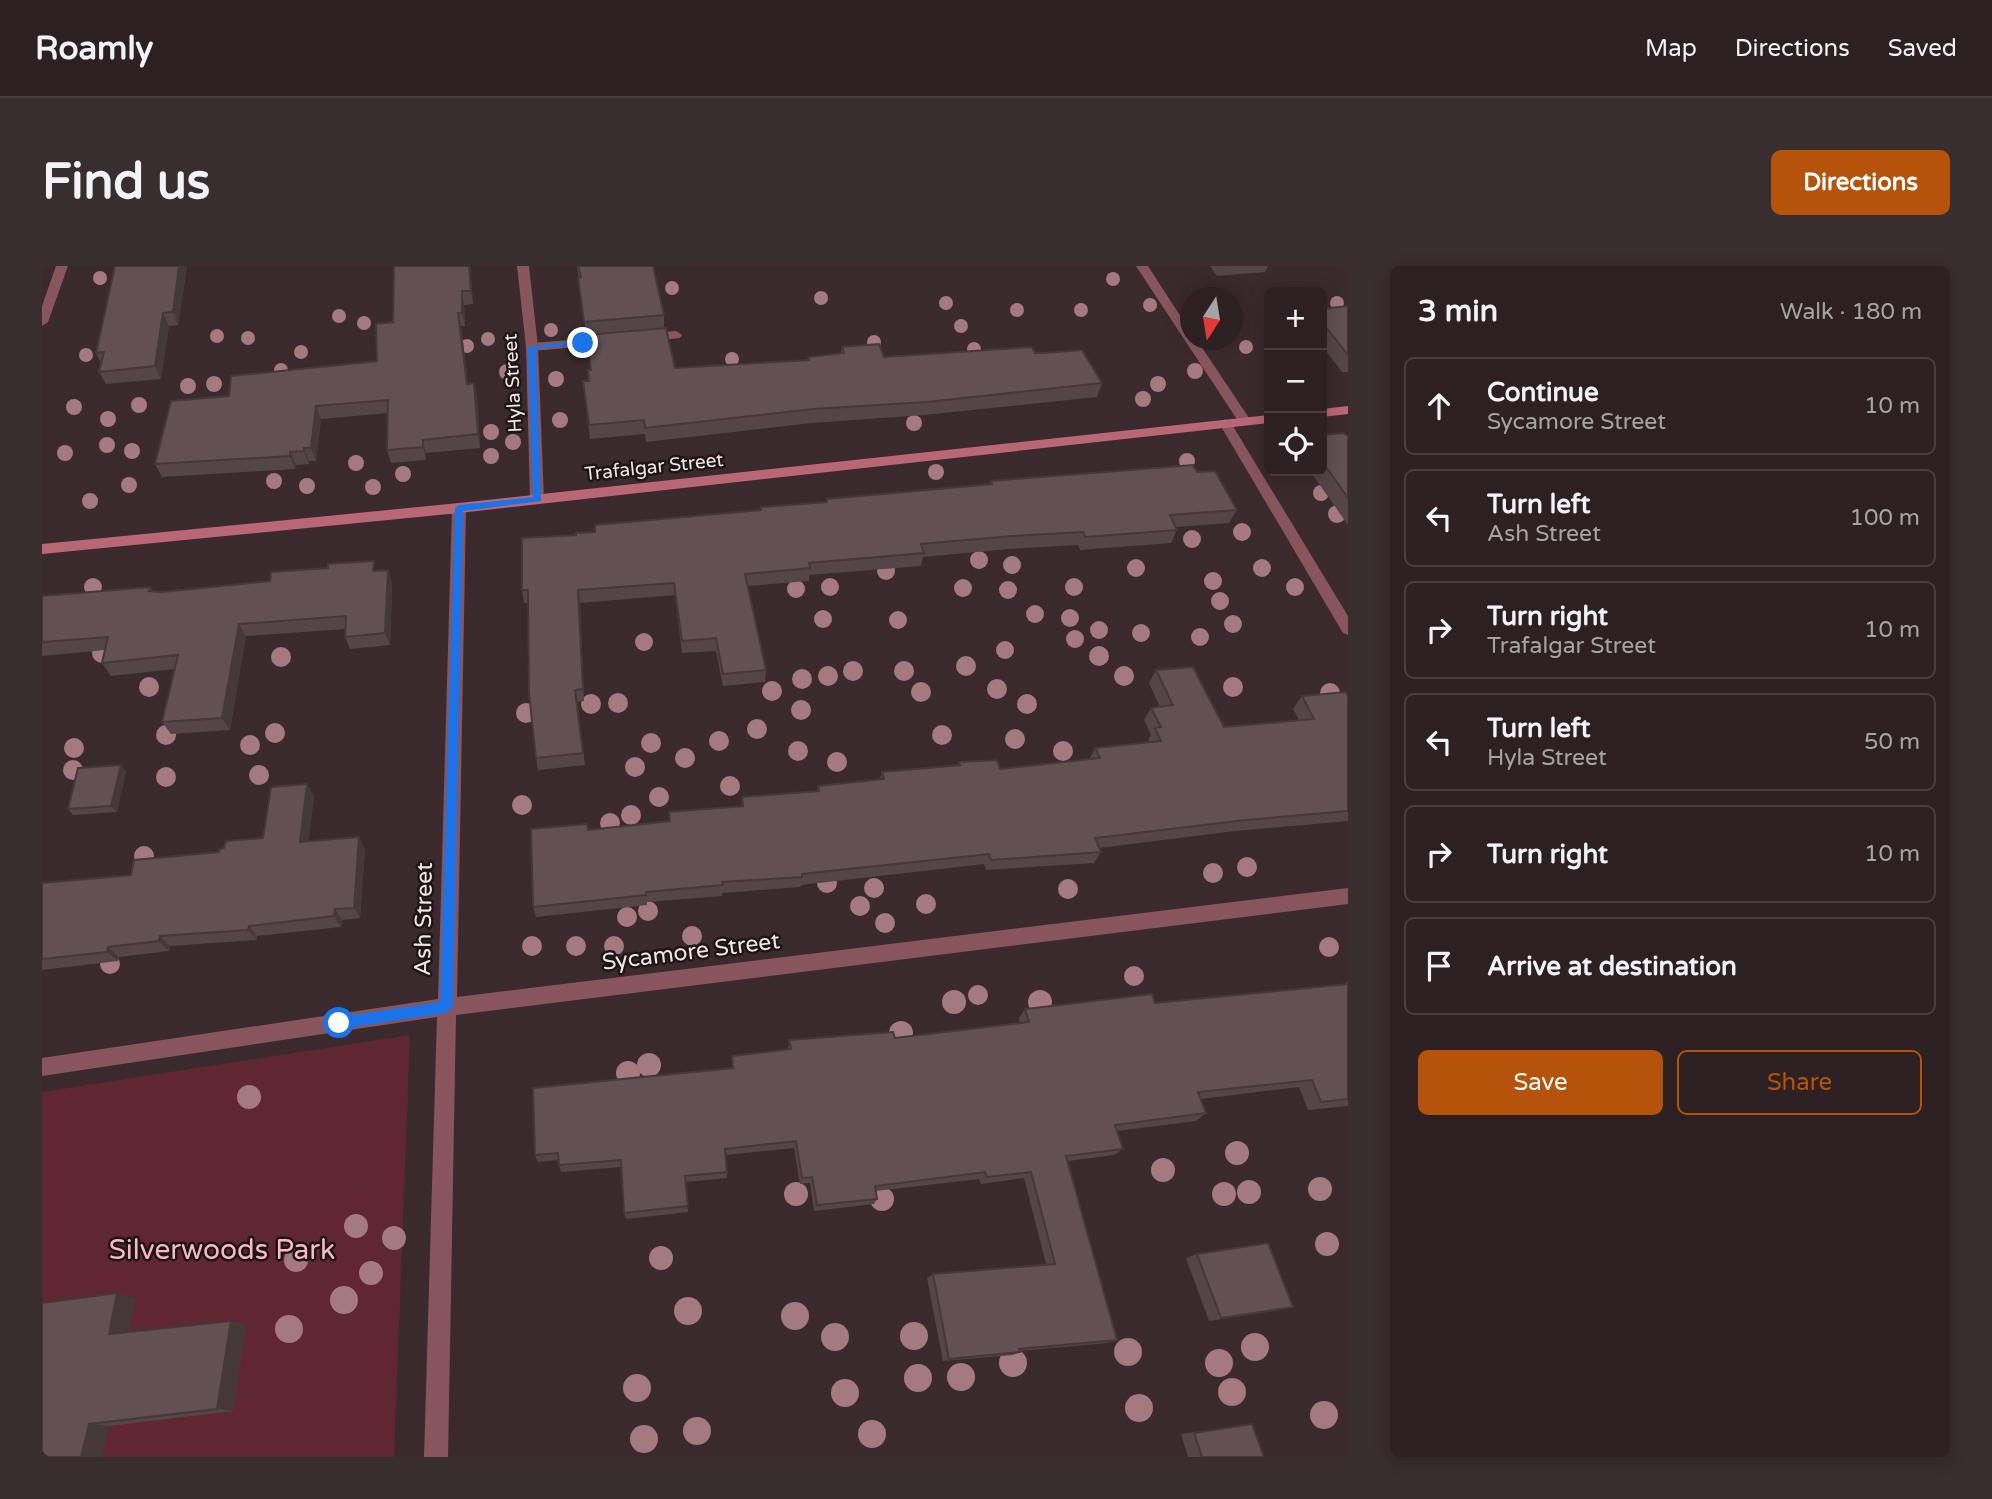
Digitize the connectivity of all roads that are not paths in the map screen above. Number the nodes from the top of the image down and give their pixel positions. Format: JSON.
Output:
{"nodes":[{"id":1,"x":62,"y":266,"type":"edge"},
{"id":2,"x":523,"y":266,"type":"edge"},
{"id":3,"x":1142,"y":266,"type":"edge"},
{"id":4,"x":42,"y":322,"type":"edge"},
{"id":5,"x":1180,"y":323,"type":"edge"},
{"id":6,"x":676,"y":335,"type":"dead end"},
{"id":7,"x":532,"y":347,"type":"junction"},
{"id":8,"x":1198,"y":350,"type":"edge"},
{"id":9,"x":1348,"y":410,"type":"edge"},
{"id":10,"x":1327,"y":412,"type":"edge"},
{"id":11,"x":1264,"y":419,"type":"edge"},
{"id":12,"x":1245,"y":421,"type":"junction"},
{"id":13,"x":1226,"y":424,"type":"junction"},
{"id":14,"x":537,"y":499,"type":"junction"},
{"id":15,"x":459,"y":508,"type":"junction"},
{"id":16,"x":42,"y":549,"type":"edge"},
{"id":17,"x":1348,"y":629,"type":"edge"},
{"id":18,"x":1348,"y":896,"type":"edge"},
{"id":19,"x":446,"y":1007,"type":"junction"},
{"id":20,"x":42,"y":1067,"type":"edge"},
{"id":21,"x":436,"y":1457,"type":"edge"}],
"edges":[{"from":1,"to":4,"type":"street"},
{"from":2,"to":7,"type":"street","name":"Hyla Street"},
{"from":3,"to":5,"type":"street"},
{"from":6,"to":7,"type":"street"},
{"from":7,"to":14,"type":"street","name":"Hyla Street"},
{"from":8,"to":12,"type":"street"},
{"from":9,"to":10,"type":"main road"},
{"from":11,"to":12,"type":"main road","name":"Trafalgar Street"},
{"from":12,"to":13,"type":"main road","name":"Trafalgar Street"},
{"from":13,"to":14,"type":"main road","name":"Trafalgar Street"},
{"from":13,"to":17,"type":"street"},
{"from":14,"to":15,"type":"main road","name":"Trafalgar Street"},
{"from":15,"to":16,"type":"main road","name":"Trafalgar Street"},
{"from":15,"to":19,"type":"street","name":"Ash Street"},
{"from":18,"to":19,"type":"street","name":"Sycamore Street"},
{"from":19,"to":20,"type":"street","name":"Sycamore Street"},
{"from":19,"to":21,"type":"street","name":"Ash Street"}]}
